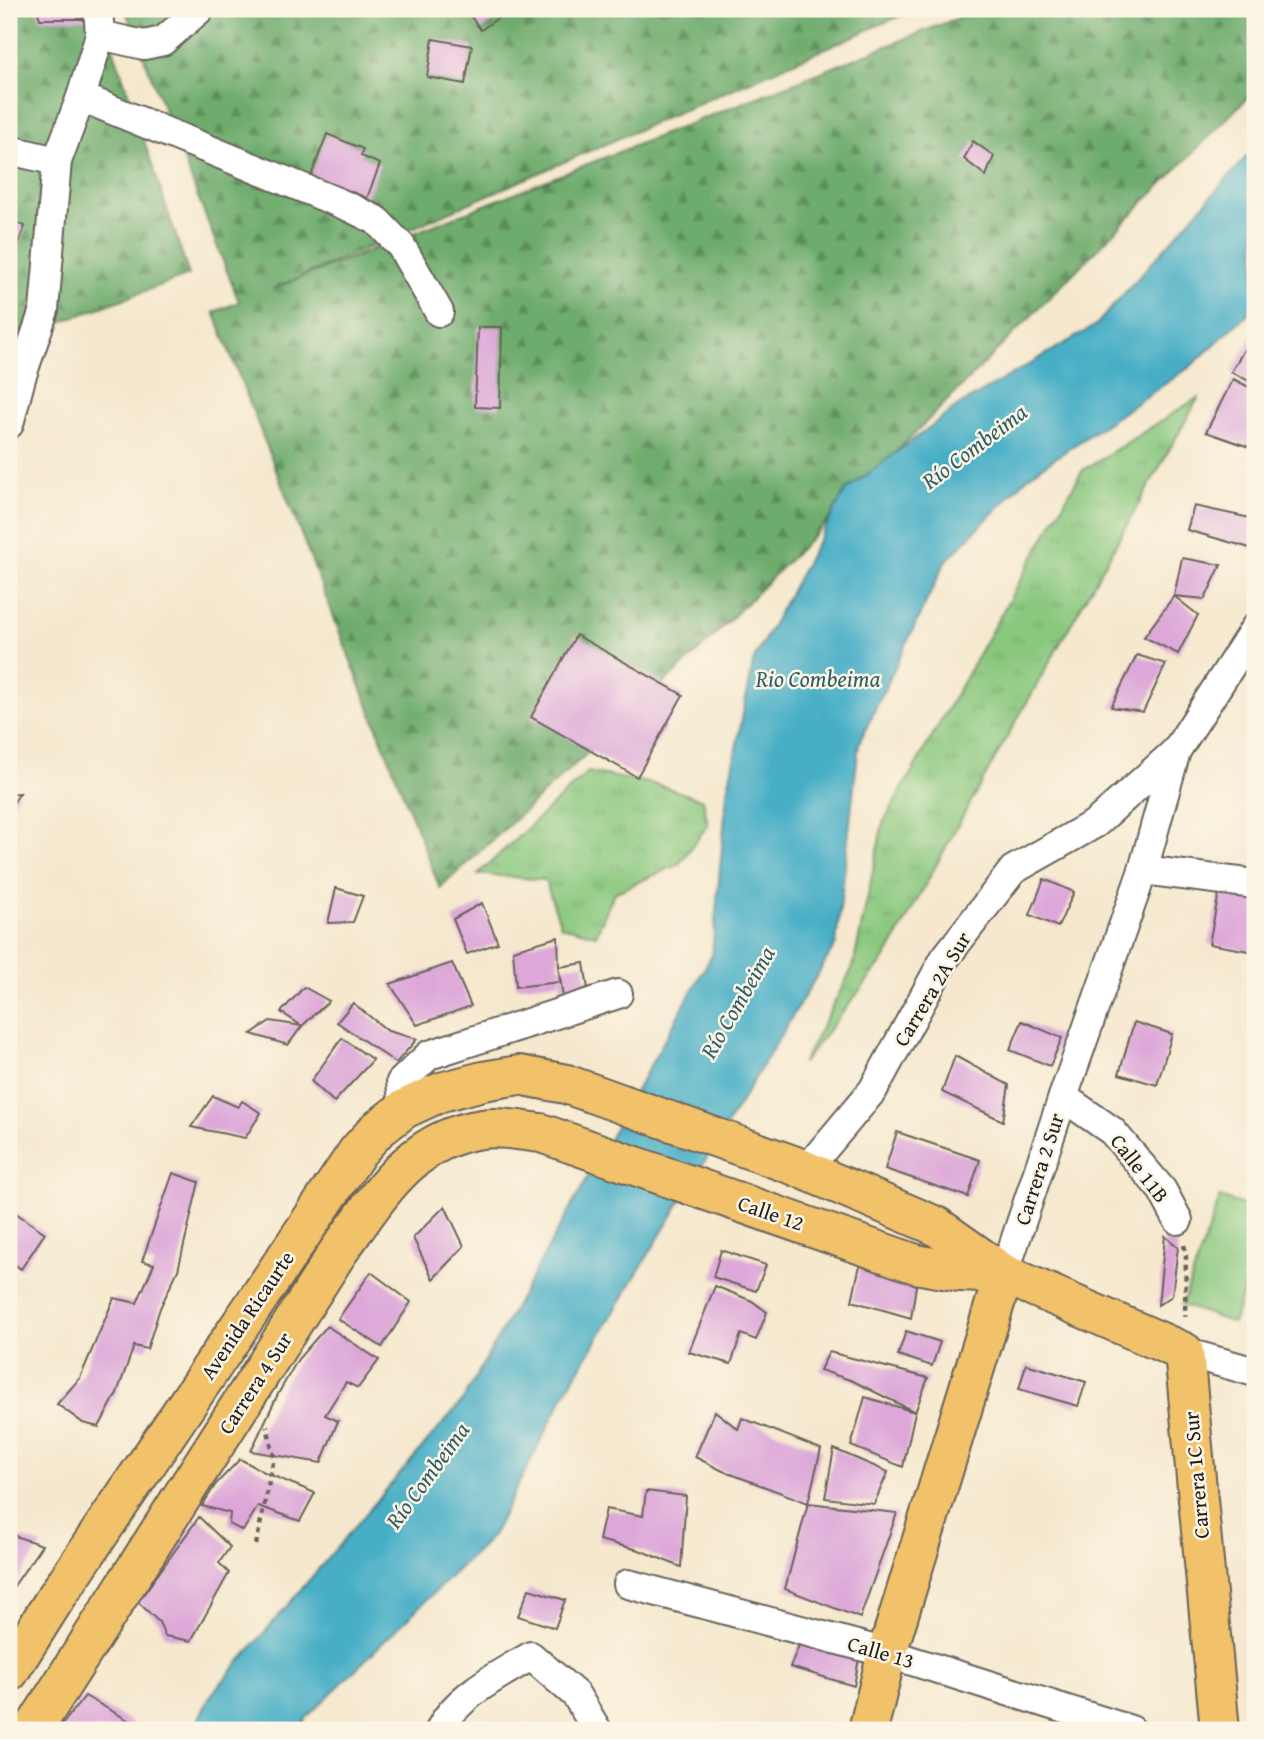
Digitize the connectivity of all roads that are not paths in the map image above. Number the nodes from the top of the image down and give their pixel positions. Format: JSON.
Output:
{"nodes":[{"id":1,"x":200,"y":9,"type":"edge"},
{"id":2,"x":99,"y":22,"type":"edge"},
{"id":3,"x":81,"y":97,"type":"junction"},
{"id":4,"x":9,"y":150,"type":"edge"},
{"id":5,"x":57,"y":160,"type":"junction"},
{"id":6,"x":439,"y":312,"type":"dead end"},
{"id":7,"x":9,"y":424,"type":"edge"},
{"id":8,"x":1255,"y":628,"type":"edge"},
{"id":9,"x":1176,"y":751,"type":"junction"},
{"id":10,"x":1143,"y":870,"type":"junction"},
{"id":11,"x":1255,"y":884,"type":"edge"},
{"id":12,"x":618,"y":994,"type":"dead end"},
{"id":13,"x":566,"y":1084,"type":"joint"},
{"id":14,"x":1063,"y":1097,"type":"junction"},
{"id":15,"x":404,"y":1109,"type":"junction"},
{"id":16,"x":541,"y":1133,"type":"joint"},
{"id":17,"x":799,"y":1168,"type":"junction"},
{"id":18,"x":1178,"y":1220,"type":"road end"},
{"id":19,"x":1004,"y":1274,"type":"junction"},
{"id":20,"x":1184,"y":1352,"type":"junction"},
{"id":21,"x":1255,"y":1371,"type":"edge"},
{"id":22,"x":628,"y":1584,"type":"dead end"},
{"id":23,"x":887,"y":1653,"type":"junction"},
{"id":24,"x":9,"y":1672,"type":"edge"},
{"id":25,"x":33,"y":1730,"type":"edge"},
{"id":26,"x":440,"y":1730,"type":"edge"},
{"id":27,"x":597,"y":1730,"type":"edge"},
{"id":28,"x":869,"y":1730,"type":"edge"},
{"id":29,"x":1131,"y":1730,"type":"edge"},
{"id":30,"x":1220,"y":1730,"type":"edge"}],
"edges":[{"from":1,"to":2,"type":"street"},
{"from":2,"to":3,"type":"street"},
{"from":3,"to":5,"type":"street"},
{"from":3,"to":6,"type":"street"},
{"from":4,"to":5,"type":"street"},
{"from":5,"to":7,"type":"street"},
{"from":8,"to":9,"type":"street","name":"Carrera 2 Sur"},
{"from":9,"to":10,"type":"street","name":"Carrera 2 Sur"},
{"from":9,"to":17,"type":"street","name":"Carrera 2A Sur"},
{"from":10,"to":11,"type":"street"},
{"from":10,"to":14,"type":"street","name":"Carrera 2 Sur"},
{"from":12,"to":15,"type":"street"},
{"from":13,"to":15,"type":"main road","name":"Avenida Ricaurte"},
{"from":13,"to":17,"type":"main road","name":"Calle 12"},
{"from":14,"to":18,"type":"street","name":"Calle 11B"},
{"from":14,"to":19,"type":"street","name":"Carrera 2 Sur"},
{"from":15,"to":24,"type":"main road","name":"Avenida Ricaurte"},
{"from":16,"to":19,"type":"main road","name":"Calle 12"},
{"from":16,"to":25,"type":"main road","name":"Carrera 4 Sur"},
{"from":17,"to":19,"type":"main road","name":"Calle 12"},
{"from":19,"to":20,"type":"main road","name":"Calle 12"},
{"from":19,"to":23,"type":"main road","name":"Carrera 2 Sur"},
{"from":20,"to":21,"type":"street","name":"Calle 12"},
{"from":20,"to":30,"type":"main road","name":"Carrera 1C Sur"},
{"from":22,"to":23,"type":"street","name":"Calle 13"},
{"from":23,"to":28,"type":"main road","name":"Carrera 2 Sur"},
{"from":23,"to":29,"type":"street","name":"Calle 13"},
{"from":26,"to":27,"type":"street"}]}
